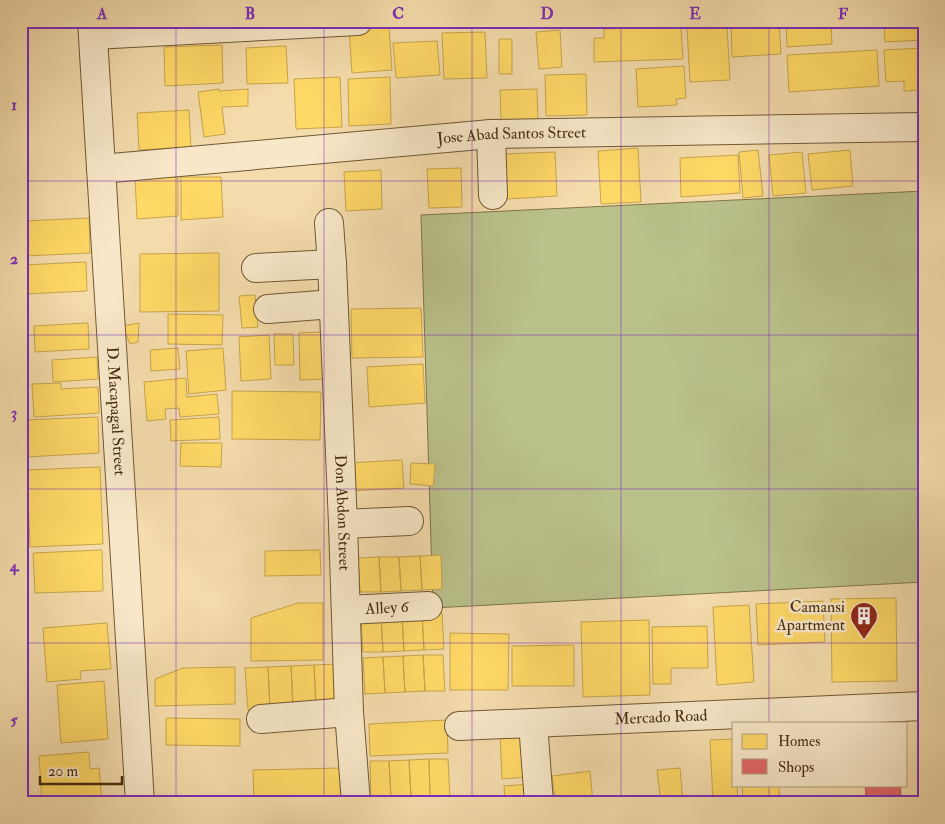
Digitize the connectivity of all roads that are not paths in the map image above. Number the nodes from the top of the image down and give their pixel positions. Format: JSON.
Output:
{"nodes":[{"id":1,"x":358,"y":21,"type":"edge"},
{"id":2,"x":92,"y":28,"type":"edge"},
{"id":3,"x":924,"y":127,"type":"edge"},
{"id":4,"x":491,"y":134,"type":"junction"},
{"id":5,"x":101,"y":168,"type":"junction"},
{"id":6,"x":493,"y":195,"type":"dead end"},
{"id":7,"x":329,"y":223,"type":"dead end"},
{"id":8,"x":332,"y":264,"type":"junction"},
{"id":9,"x":256,"y":268,"type":"dead end"},
{"id":10,"x":333,"y":304,"type":"junction"},
{"id":11,"x":268,"y":309,"type":"dead end"},
{"id":12,"x":409,"y":521,"type":"dead end"},
{"id":13,"x":343,"y":524,"type":"junction"},
{"id":14,"x":428,"y":606,"type":"dead end"},
{"id":15,"x":346,"y":610,"type":"junction"},
{"id":16,"x":924,"y":706,"type":"edge"},
{"id":17,"x":349,"y":712,"type":"junction"},
{"id":18,"x":261,"y":719,"type":"dead end"},
{"id":19,"x":533,"y":723,"type":"junction"},
{"id":20,"x":459,"y":726,"type":"dead end"},
{"id":21,"x":140,"y":803,"type":"edge"},
{"id":22,"x":356,"y":803,"type":"edge"},
{"id":23,"x":539,"y":803,"type":"edge"}],
"edges":[{"from":1,"to":2,"type":"street"},
{"from":2,"to":5,"type":"street","name":"D. Macapagal Street"},
{"from":3,"to":4,"type":"street","name":"Jose Abad Santos Street"},
{"from":4,"to":5,"type":"street","name":"Jose Abad Santos Street"},
{"from":4,"to":6,"type":"street"},
{"from":5,"to":21,"type":"street","name":"D. Macapagal Street"},
{"from":7,"to":8,"type":"street","name":"Don Abdon Street"},
{"from":8,"to":9,"type":"street"},
{"from":8,"to":10,"type":"street","name":"Don Abdon Street"},
{"from":10,"to":11,"type":"street"},
{"from":10,"to":13,"type":"street","name":"Don Abdon Street"},
{"from":12,"to":13,"type":"street"},
{"from":13,"to":15,"type":"street","name":"Don Abdon Street"},
{"from":14,"to":15,"type":"street","name":"Alley 6"},
{"from":15,"to":17,"type":"street","name":"Don Abdon Street"},
{"from":16,"to":19,"type":"street","name":"Mercado Road"},
{"from":17,"to":18,"type":"street"},
{"from":17,"to":22,"type":"street","name":"Don Abdon Street"},
{"from":19,"to":20,"type":"street","name":"Mercado Road"},
{"from":19,"to":23,"type":"street"}]}
